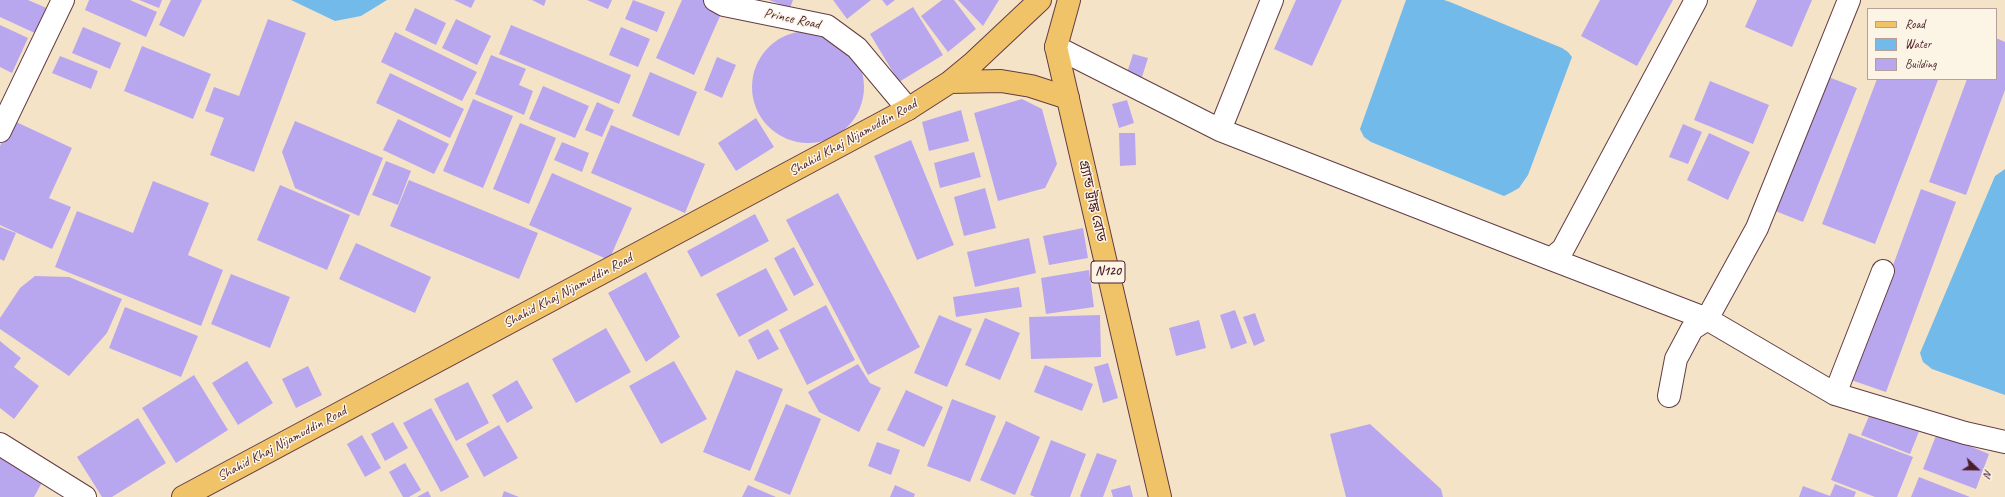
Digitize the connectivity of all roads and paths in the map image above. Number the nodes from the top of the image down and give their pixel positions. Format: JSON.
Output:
{"nodes":[{"id":1,"x":62,"y":0,"type":"edge"},
{"id":2,"x":715,"y":0,"type":"edge"},
{"id":3,"x":1040,"y":0,"type":"edge"},
{"id":4,"x":1069,"y":0,"type":"edge"},
{"id":5,"x":1272,"y":0,"type":"edge"},
{"id":6,"x":1696,"y":0,"type":"edge"},
{"id":7,"x":1850,"y":0,"type":"edge"},
{"id":8,"x":1056,"y":47,"type":"junction"},
{"id":9,"x":950,"y":82,"type":"junction"},
{"id":10,"x":1068,"y":98,"type":"junction"},
{"id":11,"x":908,"y":109,"type":"junction"},
{"id":12,"x":1220,"y":130,"type":"junction"},
{"id":13,"x":0,"y":131,"type":"edge"},
{"id":14,"x":1551,"y":259,"type":"junction"},
{"id":15,"x":1883,"y":271,"type":"dead end"},
{"id":16,"x":1707,"y":319,"type":"junction"},
{"id":17,"x":1835,"y":394,"type":"junction"},
{"id":18,"x":1669,"y":396,"type":"dead end"},
{"id":19,"x":2005,"y":442,"type":"edge"},
{"id":20,"x":0,"y":444,"type":"edge"},
{"id":21,"x":85,"y":497,"type":"edge"},
{"id":22,"x":183,"y":497,"type":"edge"},
{"id":23,"x":1160,"y":497,"type":"edge"}],
"edges":[{"from":1,"to":13,"type":"street"},
{"from":2,"to":11,"type":"street","name":"Prince Road"},
{"from":3,"to":9,"type":"main road","name":"Shahid Khaj Nijamuddin Road"},
{"from":4,"to":8,"type":"main road","name":"গ্র্যান্ড ট্রাঙ্ক রোড","number":"N120"},
{"from":5,"to":12,"type":"street"},
{"from":6,"to":14,"type":"street"},
{"from":7,"to":16,"type":"street"},
{"from":8,"to":10,"type":"main road","name":"গ্র্যান্ড ট্রাঙ্ক রোড","number":"N120"},
{"from":8,"to":12,"type":"street"},
{"from":9,"to":10,"type":"main road"},
{"from":9,"to":11,"type":"main road","name":"Shahid Khaj Nijamuddin Road"},
{"from":10,"to":23,"type":"main road","name":"গ্র্যান্ড ট্রাঙ্ক রোড","number":"N120"},
{"from":11,"to":22,"type":"main road","name":"Shahid Khaj Nijamuddin Road"},
{"from":12,"to":14,"type":"street"},
{"from":14,"to":16,"type":"street"},
{"from":15,"to":17,"type":"street"},
{"from":16,"to":17,"type":"street"},
{"from":16,"to":18,"type":"street"},
{"from":17,"to":19,"type":"street"},
{"from":20,"to":21,"type":"street"}]}
